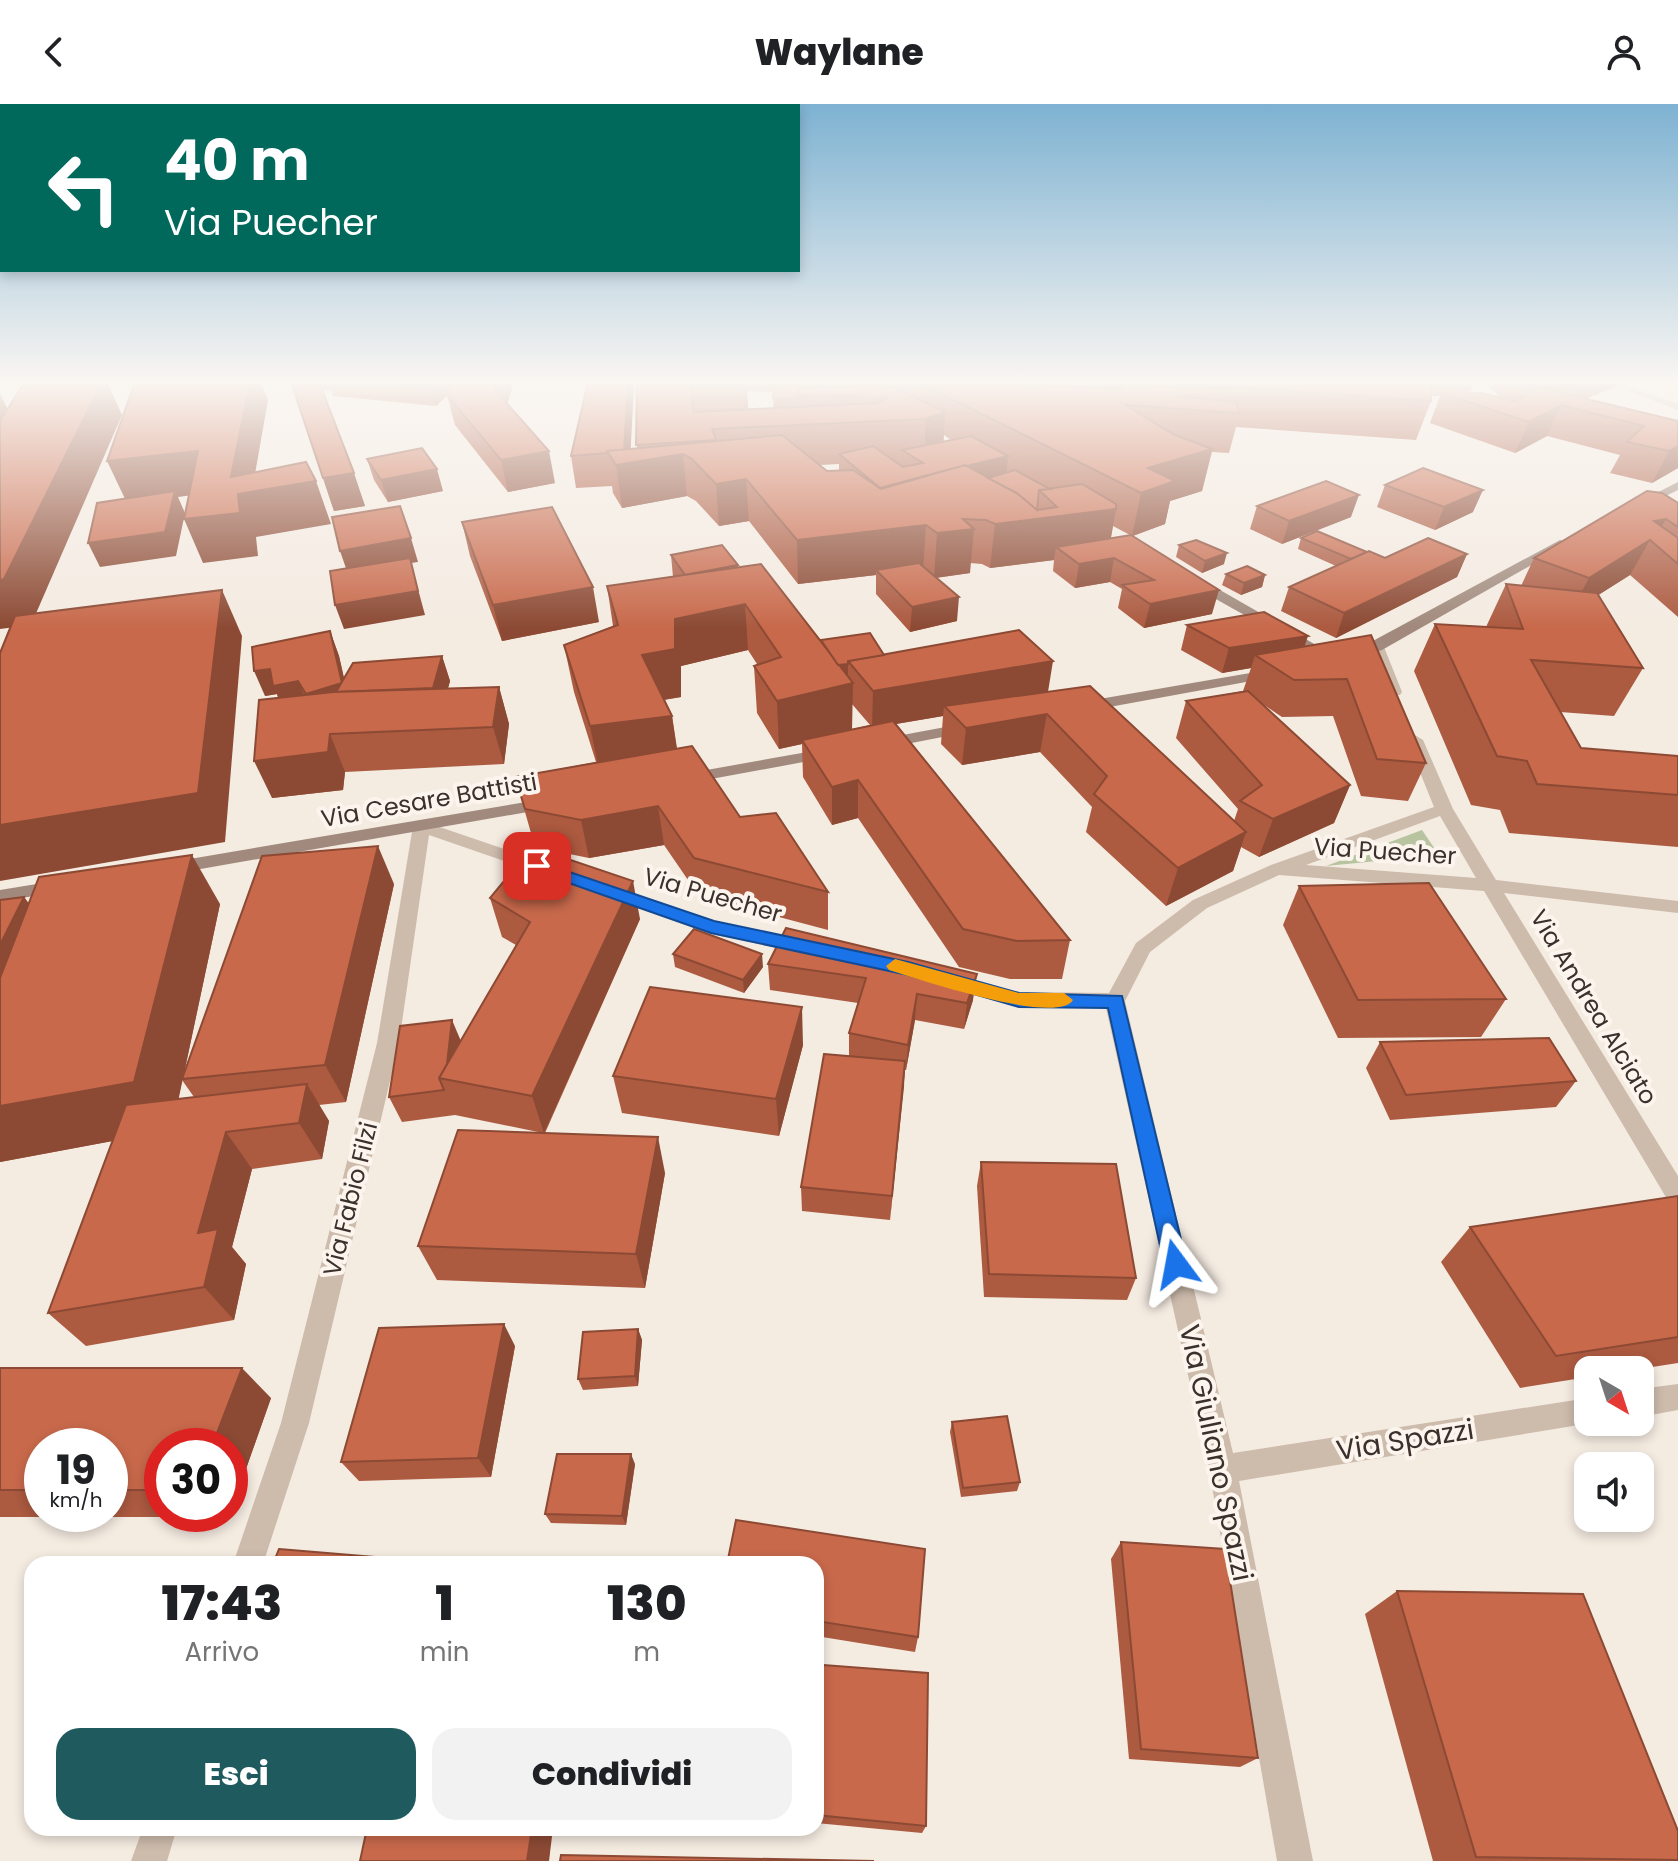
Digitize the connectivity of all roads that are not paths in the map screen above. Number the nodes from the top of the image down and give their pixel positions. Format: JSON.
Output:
{"nodes":[{"id":1,"x":1678,"y":485,"type":"edge"},
{"id":2,"x":1638,"y":513,"type":"edge"},
{"id":3,"x":1579,"y":535,"type":"edge"},
{"id":4,"x":1181,"y":574,"type":"edge"},
{"id":5,"x":1379,"y":652,"type":"junction"},
{"id":6,"x":1337,"y":661,"type":"junction"},
{"id":7,"x":1058,"y":712,"type":"edge"},
{"id":8,"x":980,"y":726,"type":"edge"},
{"id":9,"x":872,"y":745,"type":"edge"},
{"id":10,"x":841,"y":751,"type":"edge"},
{"id":11,"x":670,"y":781,"type":"edge"},
{"id":12,"x":561,"y":801,"type":"edge"},
{"id":13,"x":1444,"y":809,"type":"junction"},
{"id":14,"x":422,"y":826,"type":"junction"},
{"id":15,"x":1277,"y":869,"type":"junction"},
{"id":16,"x":156,"y":870,"type":"edge"},
{"id":17,"x":566,"y":877,"type":"edge"},
{"id":18,"x":78,"y":883,"type":"edge"},
{"id":19,"x":1489,"y":883,"type":"junction"},
{"id":20,"x":595,"y":887,"type":"edge"},
{"id":21,"x":0,"y":896,"type":"edge"},
{"id":22,"x":1678,"y":907,"type":"edge"},
{"id":23,"x":817,"y":949,"type":"edge"},
{"id":24,"x":936,"y":976,"type":"edge"},
{"id":25,"x":1115,"y":1001,"type":"junction"},
{"id":26,"x":1678,"y":1197,"type":"edge"},
{"id":27,"x":1678,"y":1397,"type":"edge"},
{"id":28,"x":1654,"y":1401,"type":"edge"},
{"id":29,"x":1574,"y":1414,"type":"edge"},
{"id":30,"x":1223,"y":1469,"type":"junction"},
{"id":31,"x":251,"y":1556,"type":"edge"},
{"id":32,"x":157,"y":1836,"type":"edge"},
{"id":33,"x":149,"y":1861,"type":"edge"},
{"id":34,"x":1295,"y":1861,"type":"edge"}],
"edges":[{"from":1,"to":2,"type":"street"},
{"from":3,"to":5,"type":"street"},
{"from":4,"to":6,"type":"street"},
{"from":5,"to":6,"type":"street"},
{"from":5,"to":13,"type":"street","name":"Via Andrea Alciato"},
{"from":6,"to":7,"type":"street"},
{"from":8,"to":9,"type":"street"},
{"from":10,"to":11,"type":"street"},
{"from":12,"to":14,"type":"street","name":"Via Cesare Battisti"},
{"from":13,"to":15,"type":"street","name":"Via Puecher"},
{"from":13,"to":19,"type":"street","name":"Via Andrea Alciato"},
{"from":14,"to":16,"type":"street","name":"Via Cesare Battisti"},
{"from":14,"to":17,"type":"street"},
{"from":14,"to":31,"type":"street","name":"Via Fabio Filzi"},
{"from":15,"to":19,"type":"street","name":"Via Puecher"},
{"from":15,"to":25,"type":"street","name":"Via Puecher"},
{"from":18,"to":21,"type":"street"},
{"from":19,"to":22,"type":"street","name":"Via Puecher"},
{"from":19,"to":26,"type":"street","name":"Via Andrea Alciato"},
{"from":20,"to":23,"type":"street","name":"Via Puecher"},
{"from":24,"to":25,"type":"street"},
{"from":25,"to":30,"type":"street","name":"Via Giuliano Spazzi"},
{"from":27,"to":28,"type":"street"},
{"from":29,"to":30,"type":"street","name":"Via Spazzi"},
{"from":30,"to":34,"type":"street","name":"Via Giuliano Spazzi"},
{"from":32,"to":33,"type":"street"}]}
